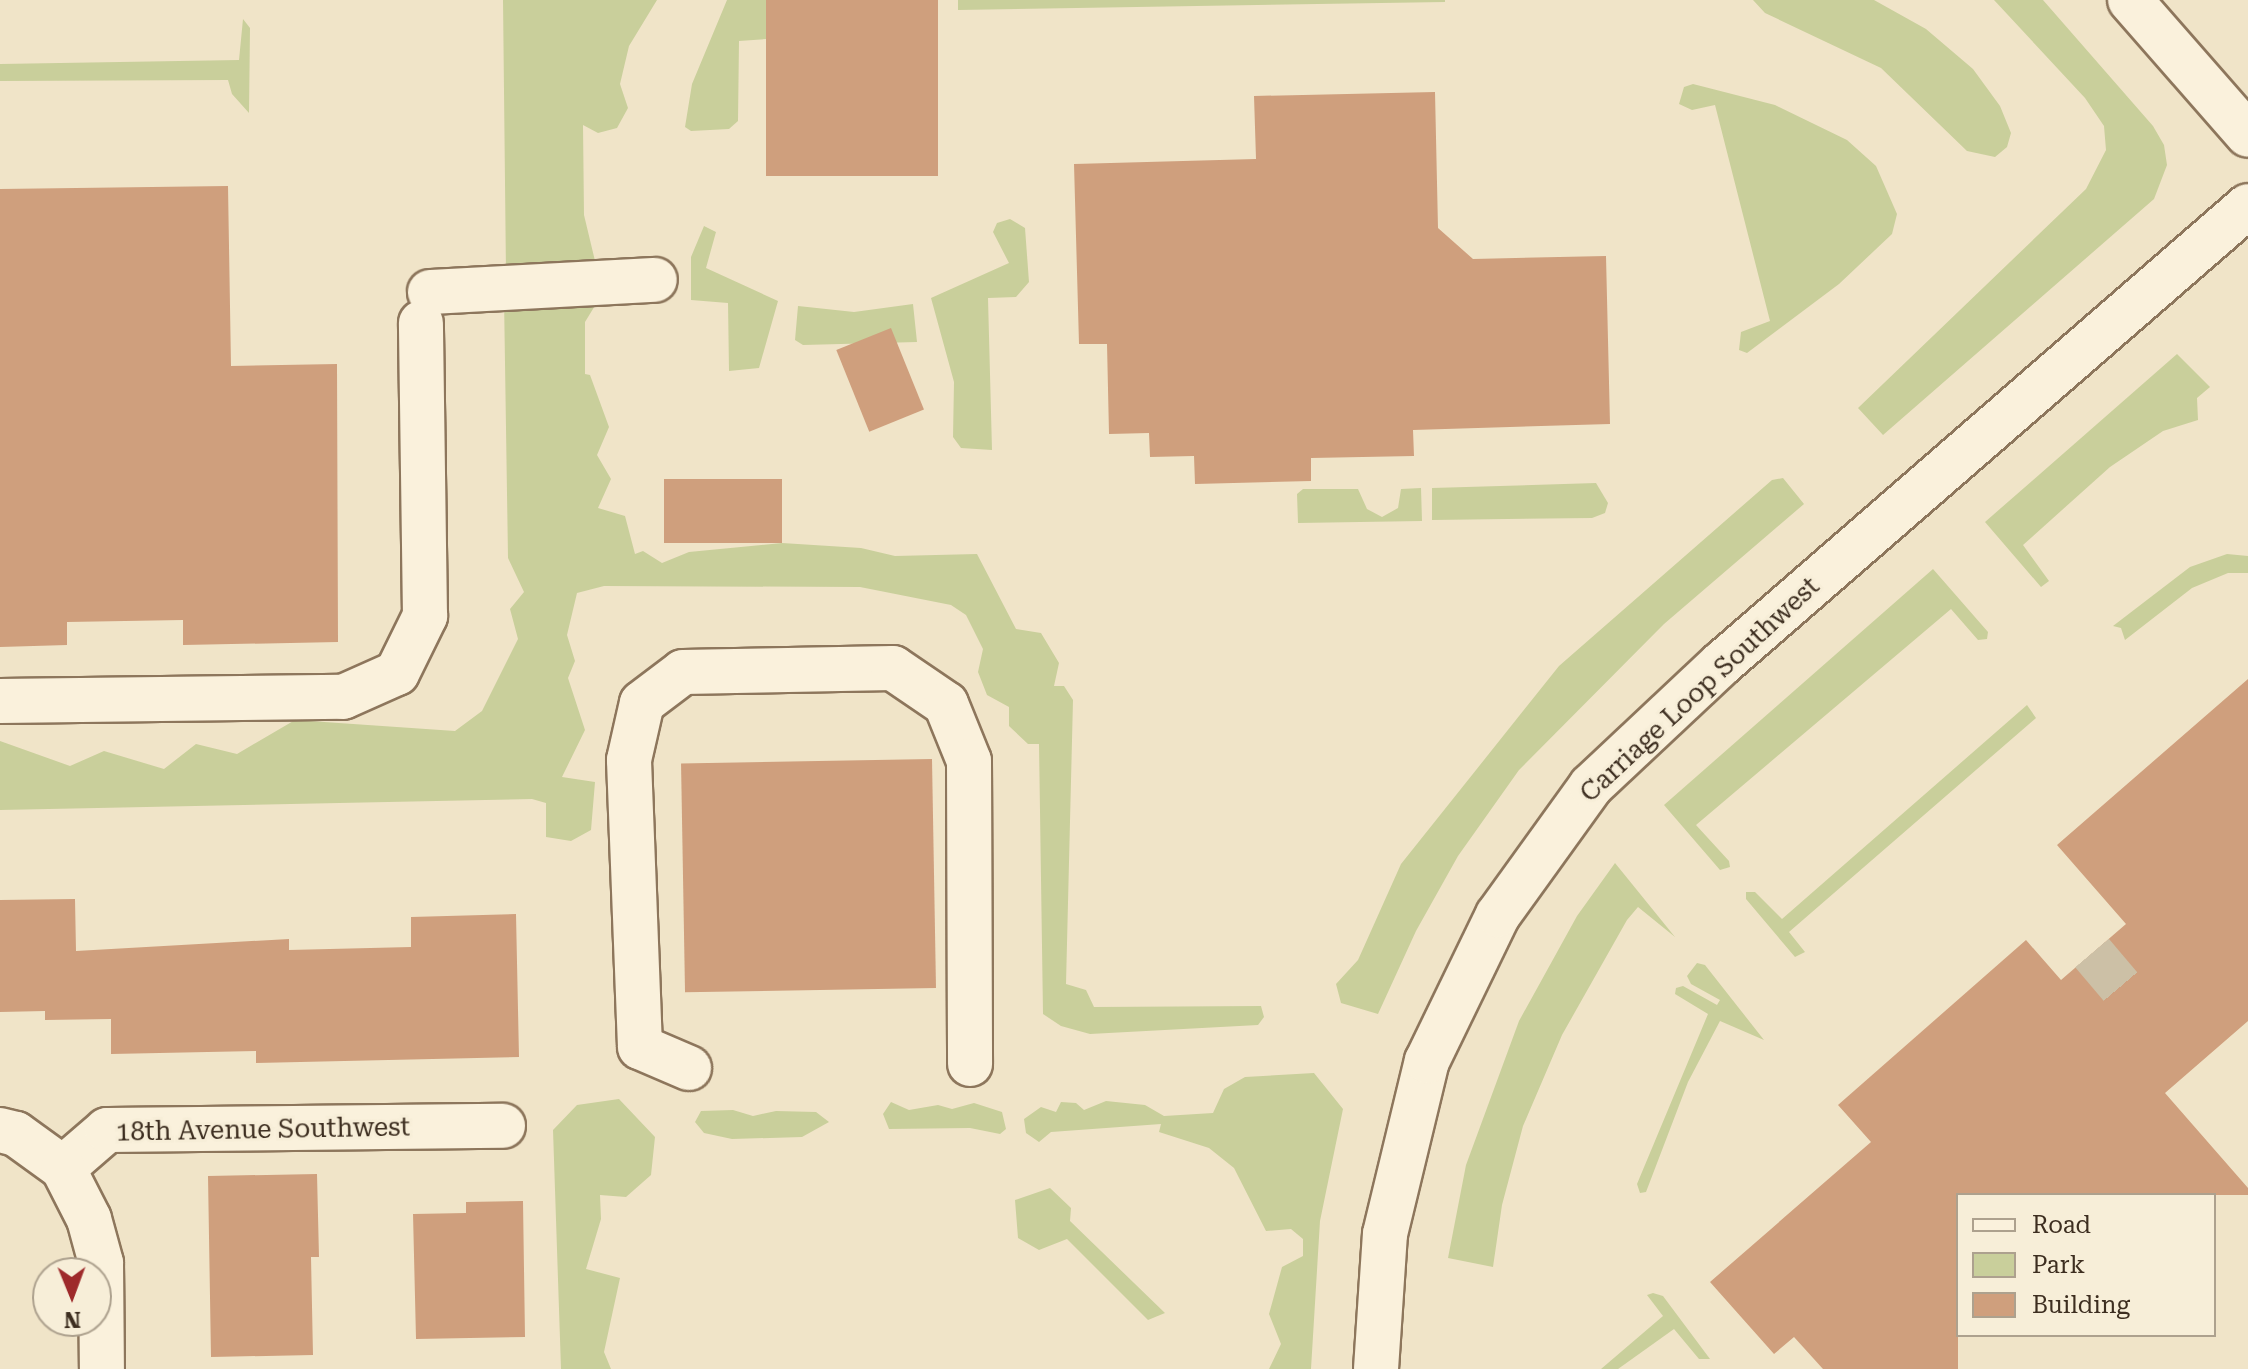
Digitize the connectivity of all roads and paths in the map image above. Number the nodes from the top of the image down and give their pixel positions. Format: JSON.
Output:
{"nodes":[{"id":1,"x":2130,"y":0,"type":"edge"},
{"id":2,"x":2248,"y":135,"type":"edge"},
{"id":3,"x":2248,"y":206,"type":"edge"},
{"id":4,"x":655,"y":280,"type":"dead end"},
{"id":5,"x":0,"y":701,"type":"edge"},
{"id":6,"x":970,"y":1064,"type":"dead end"},
{"id":7,"x":689,"y":1068,"type":"dead end"},
{"id":8,"x":503,"y":1126,"type":"dead end"},
{"id":9,"x":0,"y":1130,"type":"edge"},
{"id":10,"x":63,"y":1168,"type":"junction"},
{"id":11,"x":102,"y":1369,"type":"edge"},
{"id":12,"x":1376,"y":1369,"type":"edge"}],
"edges":[{"from":1,"to":2,"type":"street"},
{"from":3,"to":12,"type":"street","name":"Carriage Loop Southwest"},
{"from":4,"to":5,"type":"street"},
{"from":6,"to":7,"type":"street"},
{"from":8,"to":10,"type":"street","name":"18th Avenue Southwest"},
{"from":9,"to":10,"type":"street"},
{"from":10,"to":11,"type":"street"}]}
